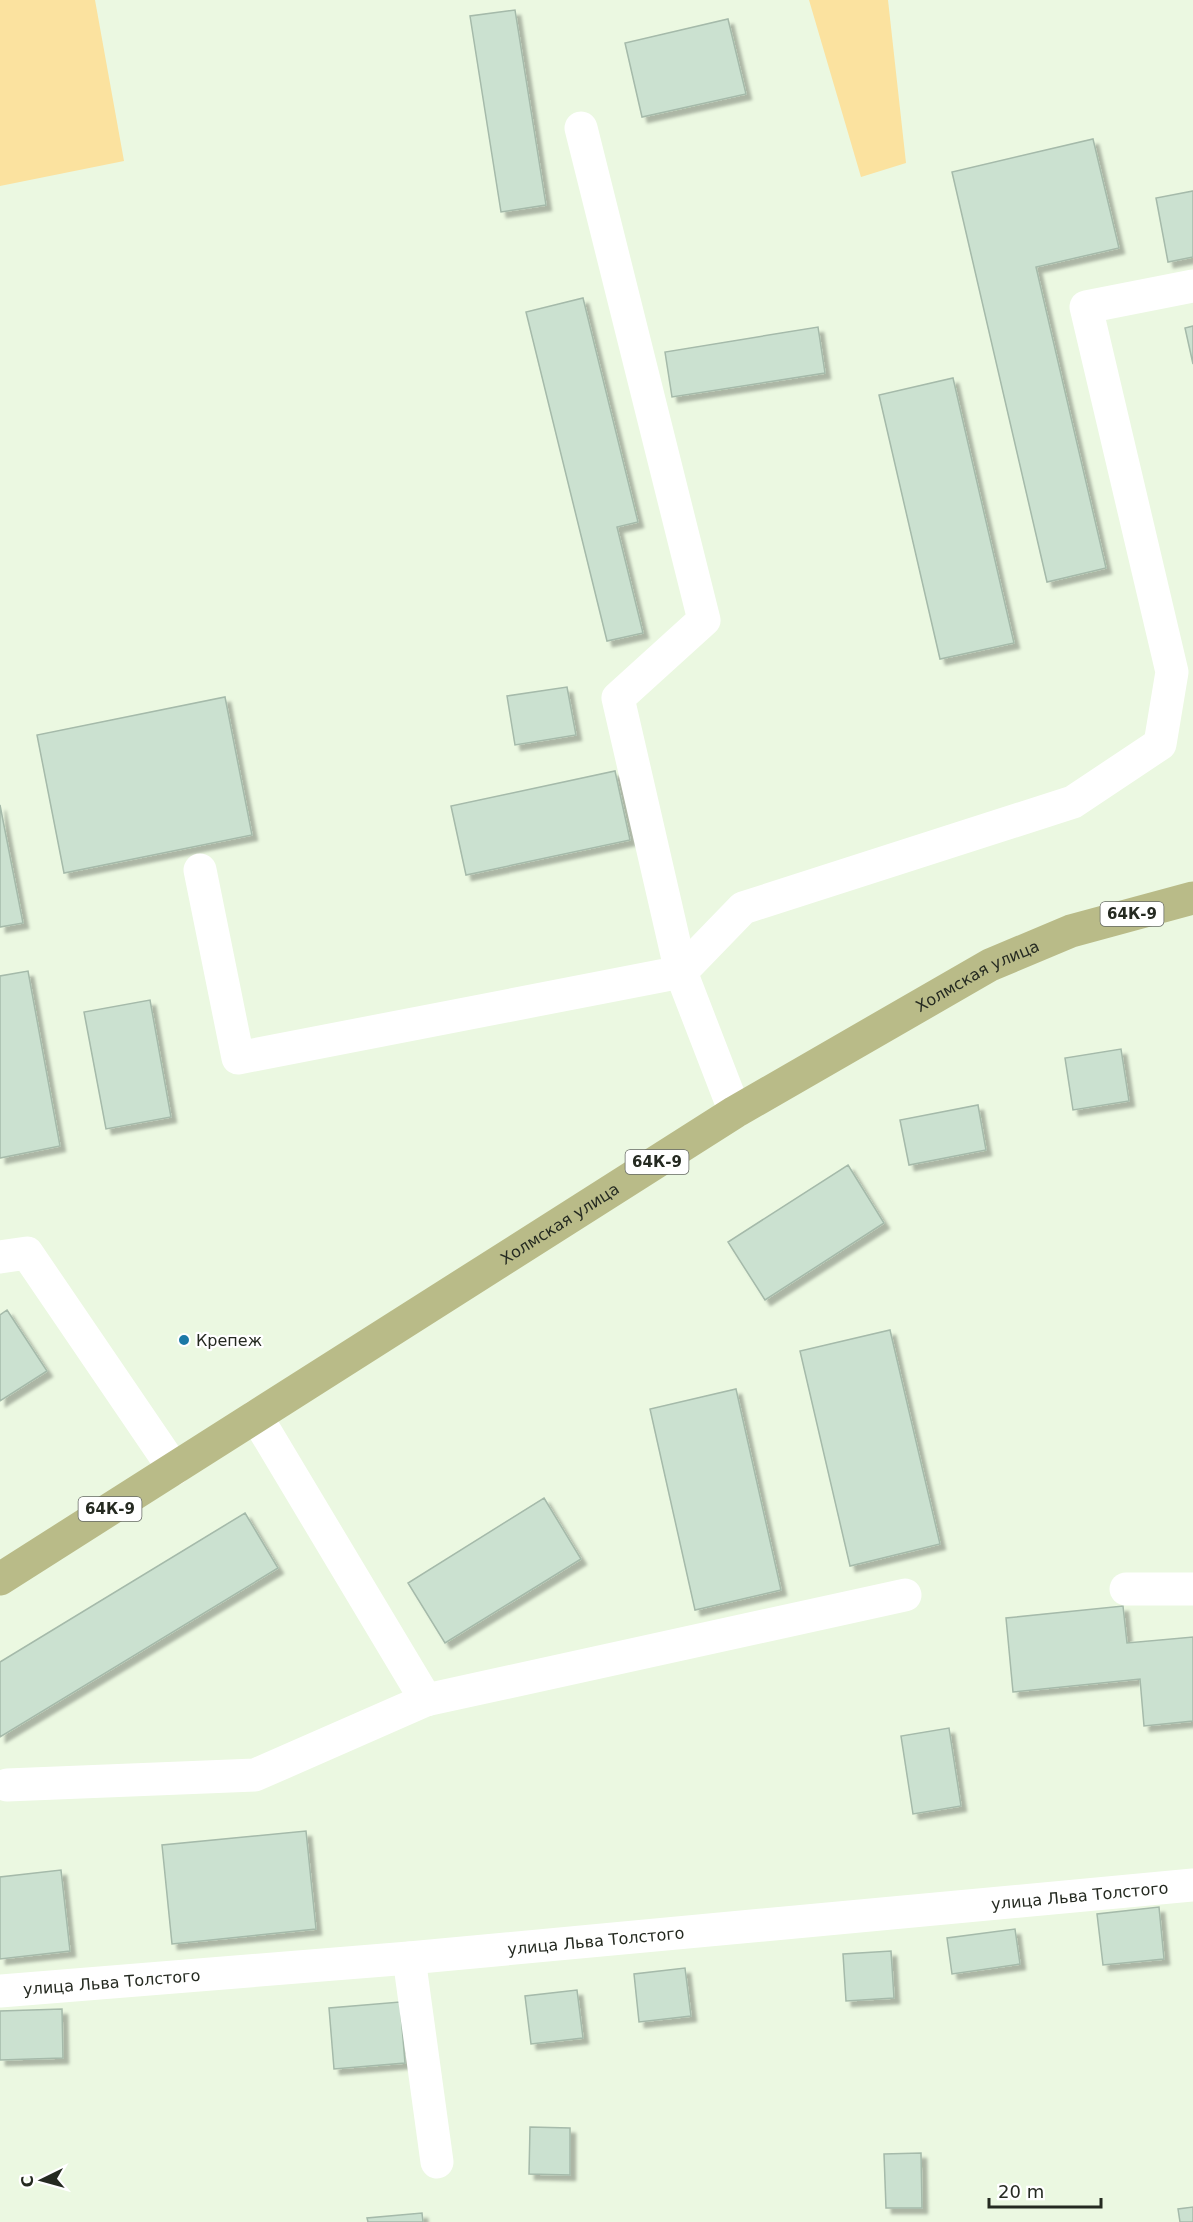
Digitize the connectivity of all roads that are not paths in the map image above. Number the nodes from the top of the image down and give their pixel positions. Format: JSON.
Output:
{"nodes":[{"id":1,"x":581,"y":128,"type":"dead end"},
{"id":2,"x":1193,"y":286,"type":"edge"},
{"id":3,"x":200,"y":870,"type":"dead end"},
{"id":4,"x":1193,"y":898,"type":"edge"},
{"id":5,"x":681,"y":972,"type":"junction"},
{"id":6,"x":735,"y":1112,"type":"junction"},
{"id":7,"x":0,"y":1257,"type":"edge"},
{"id":8,"x":256,"y":1416,"type":"junction"},
{"id":9,"x":174,"y":1469,"type":"junction"},
{"id":10,"x":0,"y":1579,"type":"edge"},
{"id":11,"x":1126,"y":1589,"type":"dead end"},
{"id":12,"x":1193,"y":1589,"type":"edge"},
{"id":13,"x":905,"y":1595,"type":"dead end"},
{"id":14,"x":426,"y":1700,"type":"junction"},
{"id":15,"x":7,"y":1785,"type":"dead end"},
{"id":16,"x":1193,"y":1885,"type":"edge"},
{"id":17,"x":410,"y":1958,"type":"junction"},
{"id":18,"x":0,"y":1991,"type":"edge"},
{"id":19,"x":437,"y":2162,"type":"dead end"}],
"edges":[{"from":1,"to":5,"type":"street"},
{"from":2,"to":5,"type":"street"},
{"from":3,"to":5,"type":"street"},
{"from":4,"to":6,"type":"main road","name":"Холмская улица","number":"64К-9"},
{"from":5,"to":6,"type":"street"},
{"from":6,"to":8,"type":"main road","name":"Холмская улица","number":"64К-9"},
{"from":7,"to":9,"type":"street"},
{"from":8,"to":9,"type":"main road","name":"Холмская улица","number":"64К-9"},
{"from":8,"to":14,"type":"street"},
{"from":9,"to":10,"type":"main road","name":"Холмская улица","number":"64К-9"},
{"from":11,"to":12,"type":"street"},
{"from":13,"to":14,"type":"street"},
{"from":14,"to":15,"type":"street"},
{"from":16,"to":17,"type":"street","name":"улица Льва Толстого"},
{"from":17,"to":18,"type":"street","name":"улица Льва Толстого"},
{"from":17,"to":19,"type":"street"}]}
